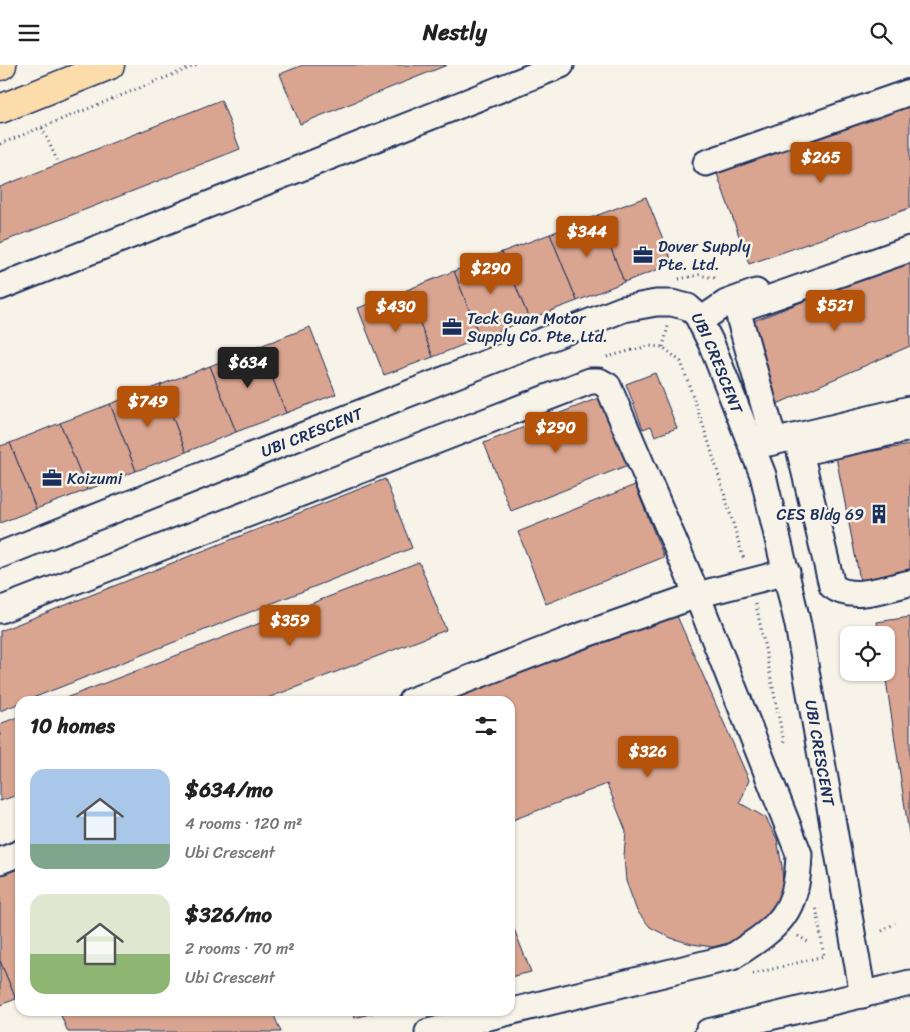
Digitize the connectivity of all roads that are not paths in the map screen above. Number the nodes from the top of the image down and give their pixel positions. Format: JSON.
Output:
{"nodes":[{"id":1,"x":110,"y":65,"type":"edge"},
{"id":2,"x":561,"y":65,"type":"edge"},
{"id":3,"x":910,"y":92,"type":"edge"},
{"id":4,"x":0,"y":109,"type":"edge"},
{"id":5,"x":706,"y":163,"type":"dead end"},
{"id":6,"x":910,"y":234,"type":"edge"},
{"id":7,"x":910,"y":249,"type":"edge"},
{"id":8,"x":0,"y":287,"type":"edge"},
{"id":9,"x":701,"y":320,"type":"junction"},
{"id":10,"x":907,"y":409,"type":"edge"},
{"id":11,"x":761,"y":451,"type":"junction"},
{"id":12,"x":800,"y":452,"type":"junction"},
{"id":13,"x":0,"y":555,"type":"edge"},
{"id":14,"x":787,"y":572,"type":"junction"},
{"id":15,"x":910,"y":583,"type":"edge"},
{"id":16,"x":698,"y":595,"type":"junction"},
{"id":17,"x":0,"y":610,"type":"edge"},
{"id":18,"x":424,"y":696,"type":"edge"},
{"id":19,"x":15,"y":855,"type":"edge"},
{"id":20,"x":0,"y":861,"type":"edge"},
{"id":21,"x":910,"y":983,"type":"edge"},
{"id":22,"x":863,"y":995,"type":"junction"},
{"id":23,"x":515,"y":1011,"type":"edge"},
{"id":24,"x":493,"y":1016,"type":"edge"},
{"id":25,"x":428,"y":1032,"type":"edge"},
{"id":26,"x":708,"y":1032,"type":"edge"}],
"edges":[{"from":1,"to":4,"type":"main road"},
{"from":2,"to":8,"type":"street"},
{"from":3,"to":5,"type":"street"},
{"from":6,"to":9,"type":"street"},
{"from":7,"to":11,"type":"street"},
{"from":9,"to":11,"type":"street","name":"UBI CRESCENT"},
{"from":9,"to":13,"type":"street","name":"UBI CRESCENT"},
{"from":10,"to":11,"type":"street"},
{"from":10,"to":12,"type":"street"},
{"from":11,"to":12,"type":"street"},
{"from":11,"to":14,"type":"street","name":"UBI CRESCENT"},
{"from":12,"to":15,"type":"street"},
{"from":14,"to":16,"type":"street"},
{"from":14,"to":22,"type":"street","name":"UBI CRESCENT"},
{"from":16,"to":17,"type":"street"},
{"from":16,"to":18,"type":"street"},
{"from":16,"to":23,"type":"street"},
{"from":19,"to":20,"type":"street"},
{"from":21,"to":22,"type":"street"},
{"from":22,"to":26,"type":"street"},
{"from":24,"to":25,"type":"street"}]}
